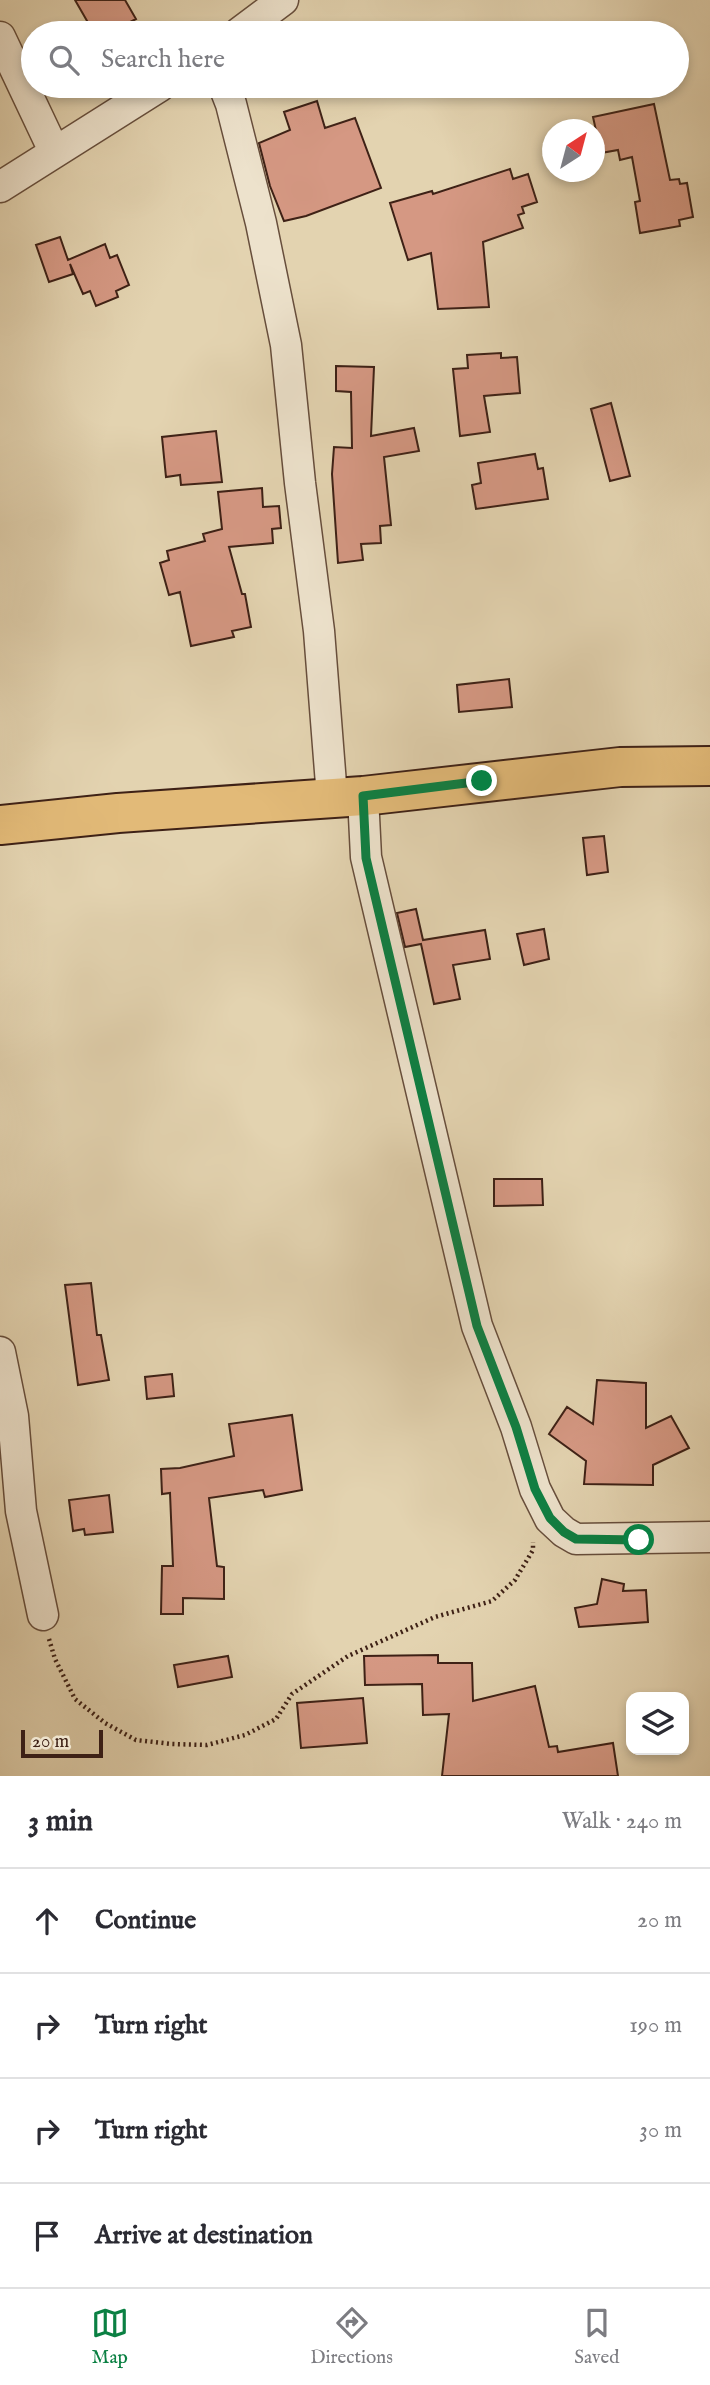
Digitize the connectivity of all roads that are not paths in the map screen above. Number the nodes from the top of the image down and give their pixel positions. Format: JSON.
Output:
{"nodes":[{"id":1,"x":283,"y":0,"type":"edge"},
{"id":2,"x":255,"y":21,"type":"edge"},
{"id":3,"x":0,"y":37,"type":"edge"},
{"id":4,"x":21,"y":81,"type":"edge"},
{"id":5,"x":29,"y":98,"type":"edge"},
{"id":6,"x":140,"y":98,"type":"edge"},
{"id":7,"x":229,"y":98,"type":"edge"},
{"id":8,"x":54,"y":151,"type":"junction"},
{"id":9,"x":0,"y":187,"type":"edge"},
{"id":10,"x":710,"y":766,"type":"edge"},
{"id":11,"x":347,"y":797,"type":"junction"},
{"id":12,"x":0,"y":825,"type":"edge"},
{"id":13,"x":0,"y":1352,"type":"edge"},
{"id":14,"x":710,"y":1537,"type":"edge"},
{"id":15,"x":43,"y":1615,"type":"road end"}],
"edges":[{"from":1,"to":2,"type":"street"},
{"from":3,"to":4,"type":"street"},
{"from":5,"to":8,"type":"street"},
{"from":6,"to":8,"type":"street"},
{"from":7,"to":11,"type":"street"},
{"from":8,"to":9,"type":"street"},
{"from":10,"to":11,"type":"main road"},
{"from":11,"to":12,"type":"main road"},
{"from":11,"to":14,"type":"street"},
{"from":13,"to":15,"type":"street"}]}
